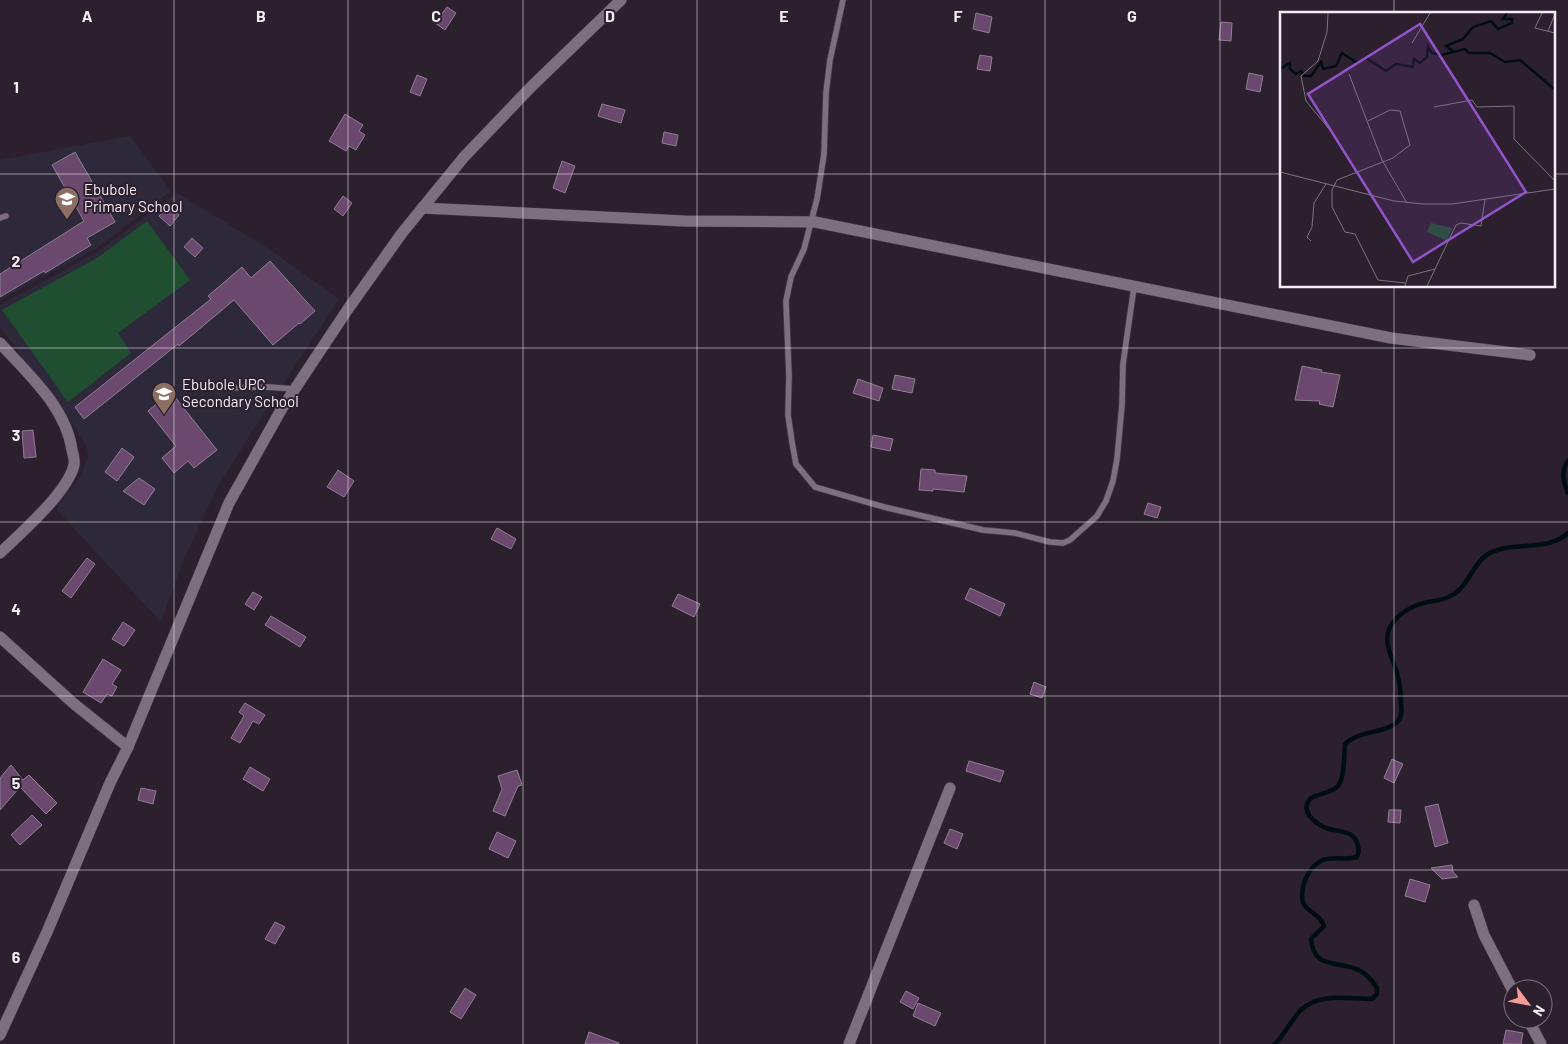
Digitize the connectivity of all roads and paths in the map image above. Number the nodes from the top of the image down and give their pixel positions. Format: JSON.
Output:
{"nodes":[{"id":1,"x":621,"y":0,"type":"edge"},
{"id":2,"x":843,"y":0,"type":"edge"},
{"id":3,"x":422,"y":208,"type":"junction"},
{"id":4,"x":812,"y":222,"type":"junction"},
{"id":5,"x":1134,"y":287,"type":"junction"},
{"id":6,"x":0,"y":343,"type":"edge"},
{"id":7,"x":1530,"y":355,"type":"dead end"},
{"id":8,"x":229,"y":388,"type":"dead end"},
{"id":9,"x":295,"y":390,"type":"junction"},
{"id":10,"x":0,"y":553,"type":"edge"},
{"id":11,"x":0,"y":637,"type":"edge"},
{"id":12,"x":128,"y":747,"type":"junction"},
{"id":13,"x":950,"y":788,"type":"dead end"},
{"id":14,"x":1474,"y":905,"type":"dead end"},
{"id":15,"x":1507,"y":979,"type":"edge"},
{"id":16,"x":1533,"y":1029,"type":"edge"},
{"id":17,"x":0,"y":1035,"type":"edge"},
{"id":18,"x":849,"y":1044,"type":"edge"},
{"id":19,"x":1541,"y":1044,"type":"edge"}],
"edges":[{"from":1,"to":3,"type":"street"},
{"from":2,"to":4,"type":"lane"},
{"from":3,"to":4,"type":"street"},
{"from":3,"to":9,"type":"street"},
{"from":4,"to":5,"type":"street"},
{"from":4,"to":5,"type":"lane"},
{"from":5,"to":7,"type":"street"},
{"from":6,"to":10,"type":"street"},
{"from":8,"to":9,"type":"lane"},
{"from":9,"to":12,"type":"street"},
{"from":11,"to":12,"type":"street"},
{"from":12,"to":17,"type":"street"},
{"from":13,"to":18,"type":"street"},
{"from":14,"to":15,"type":"street"},
{"from":16,"to":19,"type":"street"}]}
